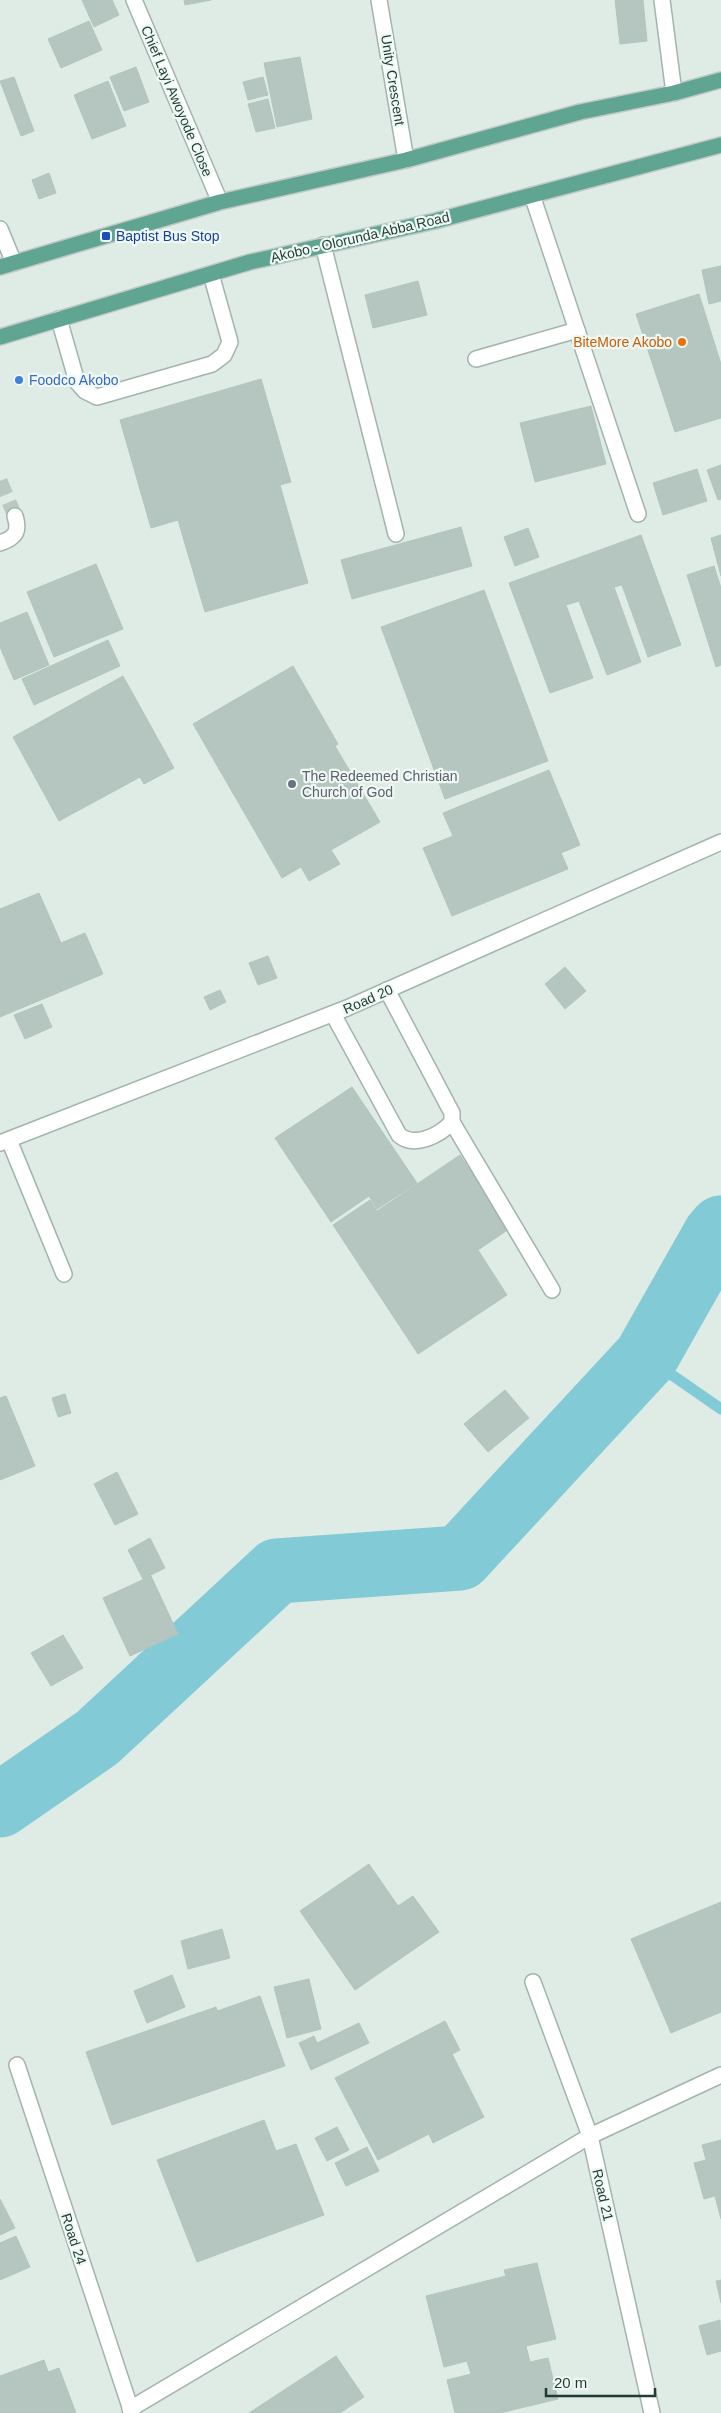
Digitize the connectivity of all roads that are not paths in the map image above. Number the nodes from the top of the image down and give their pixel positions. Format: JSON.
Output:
{"nodes":[{"id":1,"x":134,"y":0,"type":"edge"},
{"id":2,"x":379,"y":0,"type":"edge"},
{"id":3,"x":662,"y":0,"type":"edge"},
{"id":4,"x":721,"y":80,"type":"edge"},
{"id":5,"x":674,"y":93,"type":"junction"},
{"id":6,"x":721,"y":145,"type":"edge"},
{"id":7,"x":406,"y":160,"type":"junction"},
{"id":8,"x":532,"y":195,"type":"junction"},
{"id":9,"x":220,"y":202,"type":"junction"},
{"id":10,"x":0,"y":229,"type":"edge"},
{"id":11,"x":323,"y":244,"type":"junction"},
{"id":12,"x":7,"y":265,"type":"edge"},
{"id":13,"x":211,"y":274,"type":"junction"},
{"id":14,"x":58,"y":319,"type":"junction"},
{"id":15,"x":577,"y":330,"type":"junction"},
{"id":16,"x":0,"y":336,"type":"edge"},
{"id":17,"x":476,"y":359,"type":"dead end"},
{"id":18,"x":638,"y":514,"type":"dead end"},
{"id":19,"x":15,"y":516,"type":"tunnel mouth"},
{"id":20,"x":396,"y":534,"type":"dead end"},
{"id":21,"x":0,"y":543,"type":"edge"},
{"id":22,"x":721,"y":842,"type":"edge"},
{"id":23,"x":387,"y":990,"type":"junction"},
{"id":24,"x":333,"y":1014,"type":"junction"},
{"id":25,"x":452,"y":1122,"type":"junction"},
{"id":26,"x":4,"y":1142,"type":"edge"},
{"id":27,"x":64,"y":1274,"type":"dead end"},
{"id":28,"x":552,"y":1290,"type":"dead end"},
{"id":29,"x":533,"y":1982,"type":"dead end"},
{"id":30,"x":17,"y":2065,"type":"dead end"},
{"id":31,"x":721,"y":2075,"type":"edge"},
{"id":32,"x":590,"y":2136,"type":"junction"},
{"id":33,"x":131,"y":2411,"type":"edge"},
{"id":34,"x":652,"y":2413,"type":"edge"}],
"edges":[{"from":1,"to":9,"type":"street","name":"Chief Layi Awoyode Close"},
{"from":2,"to":7,"type":"street","name":"Unity Crescent"},
{"from":3,"to":5,"type":"street"},
{"from":4,"to":5,"type":"main road"},
{"from":5,"to":7,"type":"main road"},
{"from":6,"to":8,"type":"main road","name":"Akobo - Olorunda Abba Road"},
{"from":7,"to":9,"type":"main road"},
{"from":8,"to":11,"type":"main road","name":"Akobo - Olorunda Abba Road"},
{"from":8,"to":15,"type":"street"},
{"from":9,"to":12,"type":"main road"},
{"from":10,"to":12,"type":"street"},
{"from":11,"to":13,"type":"main road","name":"Akobo - Olorunda Abba Road"},
{"from":11,"to":20,"type":"street"},
{"from":13,"to":14,"type":"main road","name":"Akobo - Olorunda Abba Road"},
{"from":13,"to":14,"type":"street"},
{"from":14,"to":16,"type":"main road","name":"Akobo - Olorunda Abba Road"},
{"from":15,"to":17,"type":"street"},
{"from":15,"to":18,"type":"street"},
{"from":19,"to":21,"type":"street"},
{"from":22,"to":23,"type":"street","name":"Road 20"},
{"from":23,"to":24,"type":"street","name":"Road 20"},
{"from":23,"to":25,"type":"street"},
{"from":24,"to":25,"type":"street"},
{"from":24,"to":26,"type":"street","name":"Road 20"},
{"from":25,"to":28,"type":"street"},
{"from":26,"to":27,"type":"street","name":"Road 20"},
{"from":29,"to":32,"type":"street","name":"Road 21"},
{"from":30,"to":33,"type":"street","name":"Road 24"},
{"from":31,"to":32,"type":"street"},
{"from":32,"to":33,"type":"street"},
{"from":32,"to":34,"type":"street","name":"Road 21"}]}
